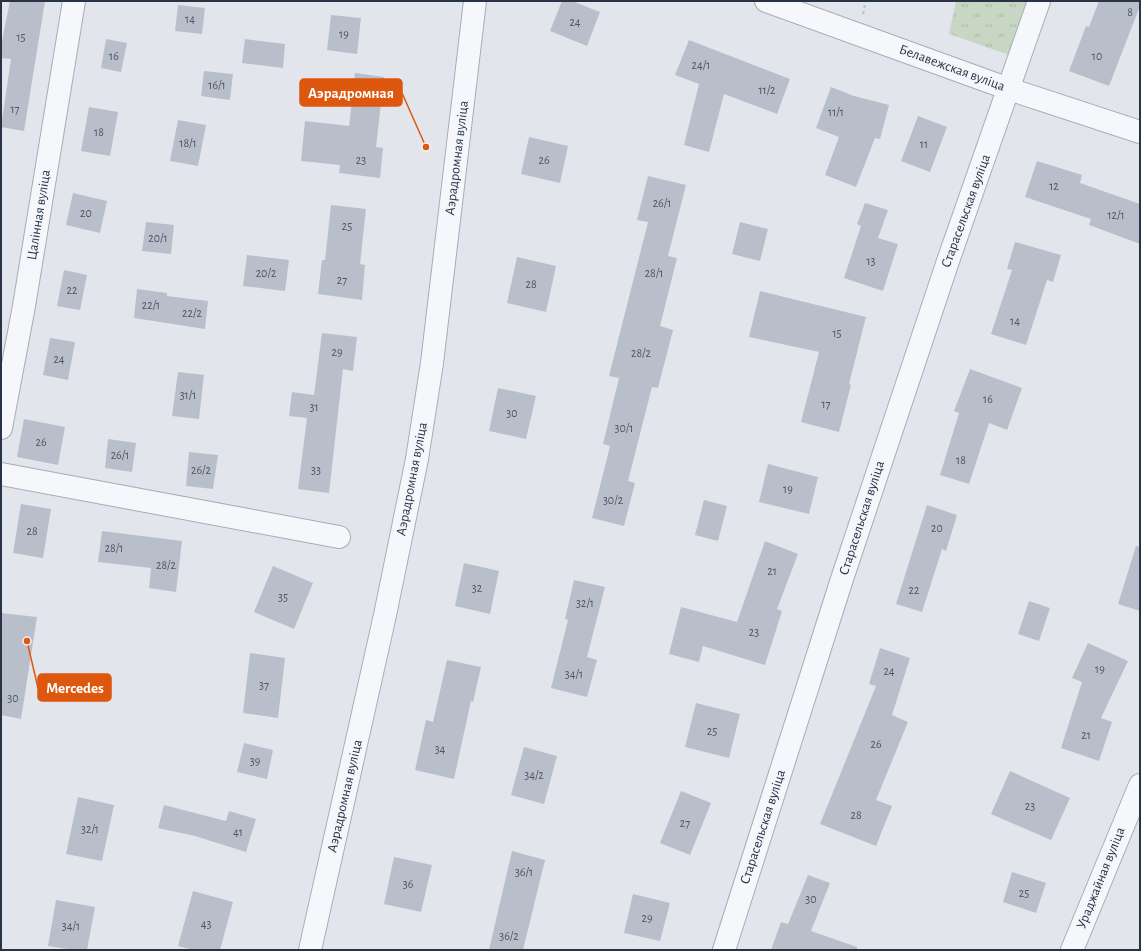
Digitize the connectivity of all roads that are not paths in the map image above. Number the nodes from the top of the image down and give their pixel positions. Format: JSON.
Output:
{"nodes":[{"id":1,"x":74,"y":1,"type":"edge"},
{"id":2,"x":474,"y":1,"type":"edge"},
{"id":3,"x":766,"y":1,"type":"edge"},
{"id":4,"x":1039,"y":1,"type":"edge"},
{"id":5,"x":1009,"y":89,"type":"junction"},
{"id":6,"x":1140,"y":132,"type":"edge"},
{"id":7,"x":1,"y":428,"type":"edge"},
{"id":8,"x":1,"y":474,"type":"edge"},
{"id":9,"x":339,"y":538,"type":"dead end"},
{"id":10,"x":1140,"y":785,"type":"edge"},
{"id":11,"x":310,"y":950,"type":"edge"},
{"id":12,"x":724,"y":950,"type":"edge"},
{"id":13,"x":1072,"y":950,"type":"edge"}],
"edges":[{"from":1,"to":7,"type":"street","name":"Цалінная вуліца"},
{"from":2,"to":11,"type":"street","name":"Аэрадромная вуліца"},
{"from":3,"to":5,"type":"street","name":"Белавежская вуліца"},
{"from":4,"to":5,"type":"street","name":"Старасельская вуліца"},
{"from":5,"to":6,"type":"street","name":"Белавежская вуліца"},
{"from":5,"to":12,"type":"street","name":"Старасельская вуліца"},
{"from":8,"to":9,"type":"street"},
{"from":10,"to":13,"type":"street","name":"Ураджайная вуліца"}]}
